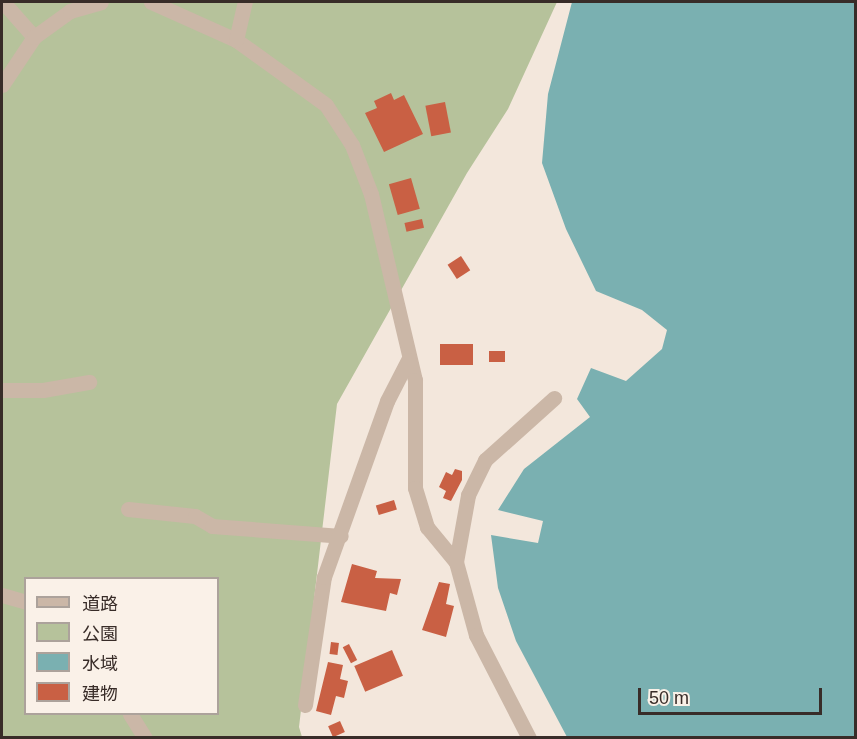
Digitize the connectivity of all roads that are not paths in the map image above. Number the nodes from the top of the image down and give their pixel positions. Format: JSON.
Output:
{"nodes":[{"id":1,"x":3,"y":2,"type":"edge"},
{"id":2,"x":101,"y":2,"type":"edge"},
{"id":3,"x":151,"y":2,"type":"edge"},
{"id":4,"x":245,"y":2,"type":"edge"},
{"id":5,"x":33,"y":37,"type":"junction"},
{"id":6,"x":236,"y":40,"type":"junction"},
{"id":7,"x":2,"y":85,"type":"edge"},
{"id":8,"x":408,"y":360,"type":"junction"},
{"id":9,"x":89,"y":382,"type":"dead end"},
{"id":10,"x":2,"y":390,"type":"edge"},
{"id":11,"x":554,"y":398,"type":"dead end"},
{"id":12,"x":128,"y":509,"type":"dead end"},
{"id":13,"x":341,"y":536,"type":"junction"},
{"id":14,"x":456,"y":562,"type":"junction"},
{"id":15,"x":2,"y":595,"type":"edge"},
{"id":16,"x":24,"y":601,"type":"edge"},
{"id":17,"x":305,"y":705,"type":"dead end"},
{"id":18,"x":131,"y":715,"type":"edge"},
{"id":19,"x":145,"y":738,"type":"edge"},
{"id":20,"x":529,"y":738,"type":"edge"}],
"edges":[{"from":1,"to":5,"type":"street"},
{"from":2,"to":5,"type":"street"},
{"from":3,"to":6,"type":"street"},
{"from":4,"to":6,"type":"street"},
{"from":5,"to":7,"type":"street"},
{"from":6,"to":8,"type":"street"},
{"from":8,"to":13,"type":"street"},
{"from":8,"to":14,"type":"street"},
{"from":9,"to":10,"type":"street"},
{"from":11,"to":14,"type":"street"},
{"from":12,"to":13,"type":"street"},
{"from":13,"to":17,"type":"street"},
{"from":14,"to":20,"type":"street"},
{"from":15,"to":16,"type":"street"},
{"from":18,"to":19,"type":"street"}]}
